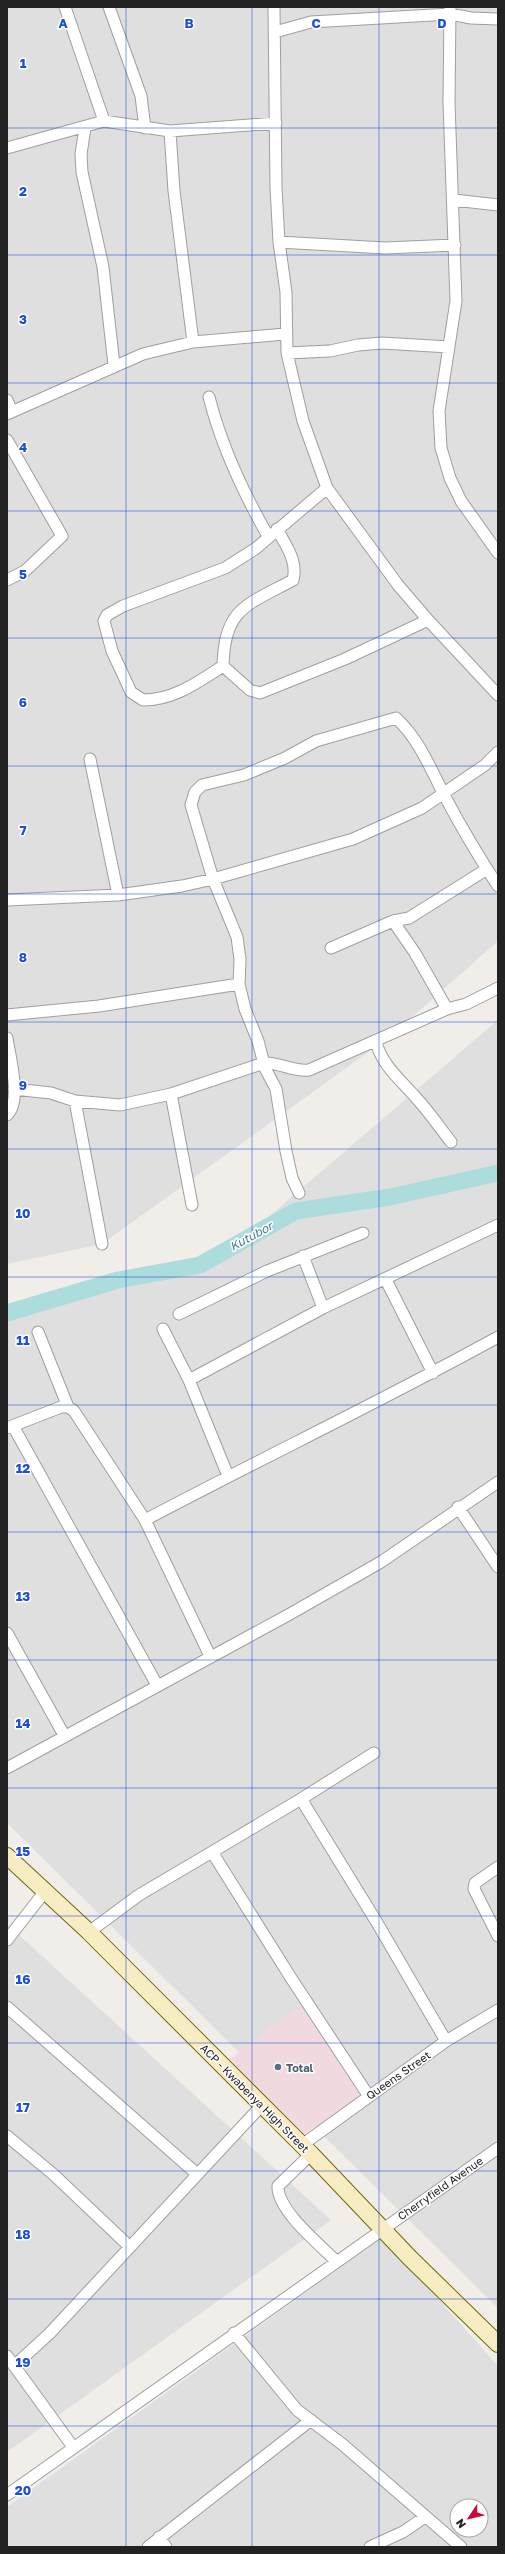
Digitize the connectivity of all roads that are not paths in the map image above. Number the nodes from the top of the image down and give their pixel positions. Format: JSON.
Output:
{"nodes":[{"id":1,"x":65,"y":7,"type":"edge"},
{"id":2,"x":109,"y":7,"type":"edge"},
{"id":3,"x":274,"y":7,"type":"edge"},
{"id":4,"x":450,"y":11,"type":"edge"},
{"id":5,"x":498,"y":19,"type":"edge"},
{"id":6,"x":274,"y":32,"type":"junction"},
{"id":7,"x":104,"y":122,"type":"junction"},
{"id":8,"x":276,"y":122,"type":"junction"},
{"id":9,"x":85,"y":128,"type":"junction"},
{"id":10,"x":145,"y":128,"type":"junction"},
{"id":11,"x":170,"y":131,"type":"junction"},
{"id":12,"x":7,"y":148,"type":"edge"},
{"id":13,"x":454,"y":200,"type":"junction"},
{"id":14,"x":498,"y":205,"type":"edge"},
{"id":15,"x":279,"y":242,"type":"junction"},
{"id":16,"x":455,"y":245,"type":"junction"},
{"id":17,"x":286,"y":334,"type":"junction"},
{"id":18,"x":193,"y":342,"type":"junction"},
{"id":19,"x":449,"y":347,"type":"junction"},
{"id":20,"x":287,"y":353,"type":"junction"},
{"id":21,"x":114,"y":365,"type":"junction"},
{"id":22,"x":209,"y":397,"type":"dead end"},
{"id":23,"x":7,"y":400,"type":"edge"},
{"id":24,"x":10,"y":413,"type":"edge"},
{"id":25,"x":7,"y":440,"type":"edge"},
{"id":26,"x":327,"y":488,"type":"junction"},
{"id":27,"x":272,"y":532,"type":"junction"},
{"id":28,"x":498,"y":553,"type":"edge"},
{"id":29,"x":7,"y":580,"type":"edge"},
{"id":30,"x":428,"y":620,"type":"junction"},
{"id":31,"x":223,"y":666,"type":"junction"},
{"id":32,"x":498,"y":695,"type":"edge"},
{"id":33,"x":498,"y":752,"type":"edge"},
{"id":34,"x":90,"y":759,"type":"dead end"},
{"id":35,"x":443,"y":792,"type":"junction"},
{"id":36,"x":487,"y":869,"type":"junction"},
{"id":37,"x":213,"y":879,"type":"junction"},
{"id":38,"x":498,"y":886,"type":"edge"},
{"id":39,"x":118,"y":895,"type":"junction"},
{"id":40,"x":7,"y":900,"type":"edge"},
{"id":41,"x":392,"y":921,"type":"junction"},
{"id":42,"x":331,"y":948,"type":"dead end"},
{"id":43,"x":239,"y":984,"type":"junction"},
{"id":44,"x":498,"y":988,"type":"edge"},
{"id":45,"x":446,"y":1009,"type":"junction"},
{"id":46,"x":7,"y":1015,"type":"edge"},
{"id":47,"x":7,"y":1038,"type":"edge"},
{"id":48,"x":376,"y":1042,"type":"junction"},
{"id":49,"x":264,"y":1064,"type":"junction"},
{"id":50,"x":14,"y":1089,"type":"junction"},
{"id":51,"x":171,"y":1094,"type":"junction"},
{"id":52,"x":75,"y":1101,"type":"junction"},
{"id":53,"x":7,"y":1115,"type":"edge"},
{"id":54,"x":451,"y":1142,"type":"dead end"},
{"id":55,"x":299,"y":1193,"type":"dead end"},
{"id":56,"x":192,"y":1205,"type":"dead end"},
{"id":57,"x":498,"y":1225,"type":"edge"},
{"id":58,"x":363,"y":1233,"type":"dead end"},
{"id":59,"x":102,"y":1244,"type":"dead end"},
{"id":60,"x":303,"y":1256,"type":"junction"},
{"id":61,"x":386,"y":1280,"type":"junction"},
{"id":62,"x":323,"y":1308,"type":"junction"},
{"id":63,"x":178,"y":1314,"type":"dead end"},
{"id":64,"x":163,"y":1329,"type":"dead end"},
{"id":65,"x":38,"y":1332,"type":"dead end"},
{"id":66,"x":498,"y":1337,"type":"edge"},
{"id":67,"x":433,"y":1373,"type":"junction"},
{"id":68,"x":189,"y":1380,"type":"junction"},
{"id":69,"x":68,"y":1407,"type":"junction"},
{"id":70,"x":10,"y":1427,"type":"edge"},
{"id":71,"x":228,"y":1476,"type":"junction"},
{"id":72,"x":498,"y":1482,"type":"edge"},
{"id":73,"x":458,"y":1507,"type":"junction"},
{"id":74,"x":145,"y":1520,"type":"junction"},
{"id":75,"x":498,"y":1567,"type":"edge"},
{"id":76,"x":7,"y":1633,"type":"edge"},
{"id":77,"x":210,"y":1656,"type":"junction"},
{"id":78,"x":157,"y":1685,"type":"junction"},
{"id":79,"x":64,"y":1735,"type":"junction"},
{"id":80,"x":374,"y":1753,"type":"dead end"},
{"id":81,"x":7,"y":1768,"type":"edge"},
{"id":82,"x":301,"y":1799,"type":"junction"},
{"id":83,"x":212,"y":1852,"type":"junction"},
{"id":84,"x":7,"y":1856,"type":"edge"},
{"id":85,"x":498,"y":1867,"type":"edge"},
{"id":86,"x":46,"y":1890,"type":"junction"},
{"id":87,"x":89,"y":1932,"type":"junction"},
{"id":88,"x":498,"y":1936,"type":"edge"},
{"id":89,"x":7,"y":1940,"type":"edge"},
{"id":90,"x":7,"y":2007,"type":"edge"},
{"id":91,"x":498,"y":2010,"type":"edge"},
{"id":92,"x":446,"y":2041,"type":"junction"},
{"id":93,"x":368,"y":2095,"type":"junction"},
{"id":94,"x":262,"y":2105,"type":"junction"},
{"id":95,"x":7,"y":2136,"type":"edge"},
{"id":96,"x":498,"y":2148,"type":"edge"},
{"id":97,"x":306,"y":2149,"type":"junction"},
{"id":98,"x":197,"y":2174,"type":"junction"},
{"id":99,"x":382,"y":2229,"type":"junction"},
{"id":100,"x":130,"y":2247,"type":"junction"},
{"id":101,"x":336,"y":2261,"type":"junction"},
{"id":102,"x":234,"y":2333,"type":"junction"},
{"id":103,"x":498,"y":2344,"type":"edge"},
{"id":104,"x":7,"y":2356,"type":"edge"},
{"id":105,"x":14,"y":2366,"type":"junction"},
{"id":106,"x":311,"y":2420,"type":"junction"},
{"id":107,"x":73,"y":2447,"type":"junction"},
{"id":108,"x":7,"y":2495,"type":"edge"},
{"id":109,"x":425,"y":2517,"type":"junction"},
{"id":110,"x":160,"y":2537,"type":"junction"},
{"id":111,"x":148,"y":2547,"type":"edge"},
{"id":112,"x":166,"y":2547,"type":"edge"},
{"id":113,"x":370,"y":2547,"type":"edge"},
{"id":114,"x":461,"y":2547,"type":"edge"}],
"edges":[{"from":1,"to":7,"type":"street"},
{"from":2,"to":10,"type":"street"},
{"from":3,"to":6,"type":"street"},
{"from":4,"to":5,"type":"street"},
{"from":4,"to":6,"type":"street"},
{"from":4,"to":13,"type":"street"},
{"from":6,"to":8,"type":"street"},
{"from":7,"to":9,"type":"street"},
{"from":7,"to":10,"type":"street"},
{"from":8,"to":11,"type":"street"},
{"from":8,"to":15,"type":"street"},
{"from":9,"to":12,"type":"street"},
{"from":9,"to":21,"type":"street"},
{"from":10,"to":11,"type":"street"},
{"from":11,"to":18,"type":"street"},
{"from":13,"to":14,"type":"street"},
{"from":13,"to":16,"type":"street"},
{"from":15,"to":16,"type":"street"},
{"from":15,"to":17,"type":"street"},
{"from":16,"to":19,"type":"street"},
{"from":17,"to":18,"type":"street"},
{"from":17,"to":20,"type":"street"},
{"from":18,"to":21,"type":"street"},
{"from":19,"to":20,"type":"street"},
{"from":19,"to":28,"type":"street"},
{"from":20,"to":26,"type":"street"},
{"from":21,"to":24,"type":"street"},
{"from":22,"to":27,"type":"street"},
{"from":23,"to":24,"type":"street"},
{"from":25,"to":29,"type":"street"},
{"from":26,"to":27,"type":"street"},
{"from":26,"to":30,"type":"street"},
{"from":27,"to":31,"type":"street"},
{"from":27,"to":31,"type":"street"},
{"from":30,"to":31,"type":"street"},
{"from":30,"to":32,"type":"street"},
{"from":33,"to":35,"type":"street"},
{"from":34,"to":39,"type":"street"},
{"from":35,"to":36,"type":"street"},
{"from":35,"to":37,"type":"street"},
{"from":35,"to":37,"type":"street"},
{"from":36,"to":38,"type":"street"},
{"from":36,"to":41,"type":"street"},
{"from":37,"to":39,"type":"street"},
{"from":37,"to":43,"type":"street"},
{"from":39,"to":40,"type":"street"},
{"from":41,"to":42,"type":"street"},
{"from":41,"to":45,"type":"street"},
{"from":43,"to":46,"type":"street"},
{"from":43,"to":49,"type":"street"},
{"from":44,"to":45,"type":"street"},
{"from":45,"to":48,"type":"street"},
{"from":47,"to":50,"type":"street"},
{"from":48,"to":49,"type":"street"},
{"from":48,"to":54,"type":"street"},
{"from":49,"to":51,"type":"street"},
{"from":49,"to":55,"type":"street"},
{"from":50,"to":52,"type":"street"},
{"from":50,"to":53,"type":"street"},
{"from":51,"to":52,"type":"street"},
{"from":51,"to":56,"type":"street"},
{"from":52,"to":59,"type":"street"},
{"from":57,"to":61,"type":"street"},
{"from":58,"to":60,"type":"street"},
{"from":60,"to":62,"type":"street"},
{"from":60,"to":63,"type":"street"},
{"from":61,"to":62,"type":"street"},
{"from":61,"to":67,"type":"street"},
{"from":62,"to":68,"type":"street"},
{"from":64,"to":68,"type":"street"},
{"from":65,"to":69,"type":"street"},
{"from":66,"to":67,"type":"street"},
{"from":67,"to":71,"type":"street"},
{"from":68,"to":71,"type":"street"},
{"from":69,"to":70,"type":"street"},
{"from":69,"to":74,"type":"street"},
{"from":70,"to":78,"type":"street"},
{"from":71,"to":74,"type":"street"},
{"from":72,"to":73,"type":"street"},
{"from":73,"to":75,"type":"street"},
{"from":73,"to":77,"type":"street"},
{"from":74,"to":77,"type":"street"},
{"from":76,"to":79,"type":"street"},
{"from":77,"to":78,"type":"street"},
{"from":78,"to":79,"type":"street"},
{"from":79,"to":81,"type":"street"},
{"from":80,"to":82,"type":"street"},
{"from":82,"to":83,"type":"street"},
{"from":82,"to":92,"type":"street"},
{"from":83,"to":87,"type":"street"},
{"from":83,"to":93,"type":"street"},
{"from":84,"to":86,"type":"main road","name":"ACP - Kwabenya High Street"},
{"from":85,"to":88,"type":"street"},
{"from":86,"to":87,"type":"main road","name":"ACP - Kwabenya High Street"},
{"from":86,"to":89,"type":"street"},
{"from":87,"to":94,"type":"main road","name":"ACP - Kwabenya High Street"},
{"from":90,"to":98,"type":"street"},
{"from":91,"to":92,"type":"street","name":"Queens Street"},
{"from":92,"to":93,"type":"street","name":"Queens Street"},
{"from":93,"to":97,"type":"street","name":"Queens Street"},
{"from":94,"to":97,"type":"main road","name":"ACP - Kwabenya High Street"},
{"from":94,"to":98,"type":"street"},
{"from":95,"to":100,"type":"street"},
{"from":96,"to":99,"type":"street","name":"Cherryfield Avenue"},
{"from":97,"to":99,"type":"main road","name":"ACP - Kwabenya High Street"},
{"from":97,"to":101,"type":"street","name":"Queens Street"},
{"from":98,"to":100,"type":"street"},
{"from":99,"to":101,"type":"street","name":"Cherryfield Avenue"},
{"from":99,"to":103,"type":"main road","name":"ACP - Kwabenya High Street"},
{"from":100,"to":105,"type":"street"},
{"from":101,"to":102,"type":"street","name":"Cherryfield Avenue"},
{"from":102,"to":106,"type":"street"},
{"from":102,"to":107,"type":"street","name":"Cherryfield Avenue"},
{"from":104,"to":105,"type":"street"},
{"from":105,"to":107,"type":"street"},
{"from":106,"to":109,"type":"street"},
{"from":106,"to":110,"type":"street"},
{"from":107,"to":108,"type":"street","name":"Cherryfield Avenue"},
{"from":109,"to":113,"type":"street"},
{"from":109,"to":114,"type":"street"},
{"from":110,"to":111,"type":"street"},
{"from":110,"to":112,"type":"street"}]}
